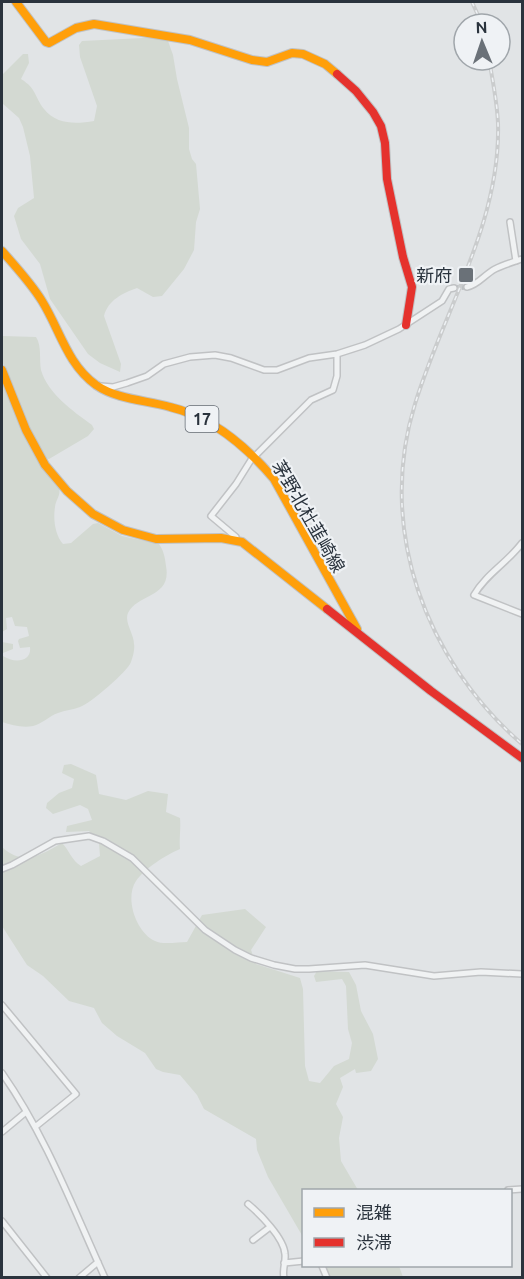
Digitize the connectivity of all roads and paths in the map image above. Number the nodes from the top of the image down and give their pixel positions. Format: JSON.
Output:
{"nodes":[{"id":1,"x":16,"y":2,"type":"edge"},
{"id":2,"x":510,"y":222,"type":"dead end"},
{"id":3,"x":2,"y":251,"type":"edge"},
{"id":4,"x":519,"y":260,"type":"edge"},
{"id":5,"x":467,"y":287,"type":"tunnel mouth"},
{"id":6,"x":454,"y":288,"type":"tunnel mouth"},
{"id":7,"x":406,"y":325,"type":"junction"},
{"id":8,"x":338,"y":354,"type":"junction"},
{"id":9,"x":2,"y":369,"type":"edge"},
{"id":10,"x":97,"y":386,"type":"junction"},
{"id":11,"x":255,"y":457,"type":"junction"},
{"id":12,"x":236,"y":540,"type":"junction"},
{"id":13,"x":522,"y":543,"type":"edge"},
{"id":14,"x":522,"y":614,"type":"edge"},
{"id":15,"x":364,"y":639,"type":"junction"},
{"id":16,"x":522,"y":758,"type":"edge"},
{"id":17,"x":2,"y":869,"type":"edge"},
{"id":18,"x":522,"y":974,"type":"edge"},
{"id":19,"x":2,"y":1005,"type":"edge"},
{"id":20,"x":2,"y":1073,"type":"edge"},
{"id":21,"x":26,"y":1112,"type":"junction"},
{"id":22,"x":35,"y":1127,"type":"junction"},
{"id":23,"x":2,"y":1132,"type":"edge"},
{"id":24,"x":248,"y":1204,"type":"dead end"},
{"id":25,"x":2,"y":1221,"type":"edge"},
{"id":26,"x":270,"y":1227,"type":"junction"},
{"id":27,"x":253,"y":1240,"type":"dead end"},
{"id":28,"x":302,"y":1261,"type":"edge"},
{"id":29,"x":98,"y":1262,"type":"junction"},
{"id":30,"x":284,"y":1263,"type":"junction"},
{"id":31,"x":47,"y":1278,"type":"edge"},
{"id":32,"x":79,"y":1278,"type":"edge"},
{"id":33,"x":105,"y":1278,"type":"edge"},
{"id":34,"x":284,"y":1278,"type":"edge"}],
"edges":[{"from":1,"to":7,"type":"main road"},
{"from":2,"to":4,"type":"street"},
{"from":3,"to":10,"type":"main road","name":"茅野北杜韮崎線","number":"17"},
{"from":4,"to":5,"type":"street"},
{"from":6,"to":7,"type":"street"},
{"from":7,"to":8,"type":"street"},
{"from":8,"to":10,"type":"street"},
{"from":8,"to":11,"type":"street"},
{"from":9,"to":12,"type":"main road"},
{"from":10,"to":11,"type":"main road","name":"茅野北杜韮崎線","number":"17"},
{"from":11,"to":12,"type":"street"},
{"from":11,"to":15,"type":"main road","name":"茅野北杜韮崎線","number":"17"},
{"from":12,"to":15,"type":"main road","name":"茅野北杜韮崎線","number":"17"},
{"from":13,"to":14,"type":"street"},
{"from":15,"to":16,"type":"main road","name":"茅野北杜韮崎線","number":"17"},
{"from":17,"to":18,"type":"street"},
{"from":19,"to":22,"type":"street"},
{"from":20,"to":21,"type":"street"},
{"from":21,"to":22,"type":"street"},
{"from":21,"to":23,"type":"street"},
{"from":22,"to":29,"type":"street"},
{"from":24,"to":26,"type":"street"},
{"from":25,"to":31,"type":"street"},
{"from":26,"to":27,"type":"street"},
{"from":26,"to":30,"type":"street"},
{"from":28,"to":30,"type":"street"},
{"from":29,"to":32,"type":"street"},
{"from":29,"to":33,"type":"street"},
{"from":30,"to":34,"type":"street"}]}
